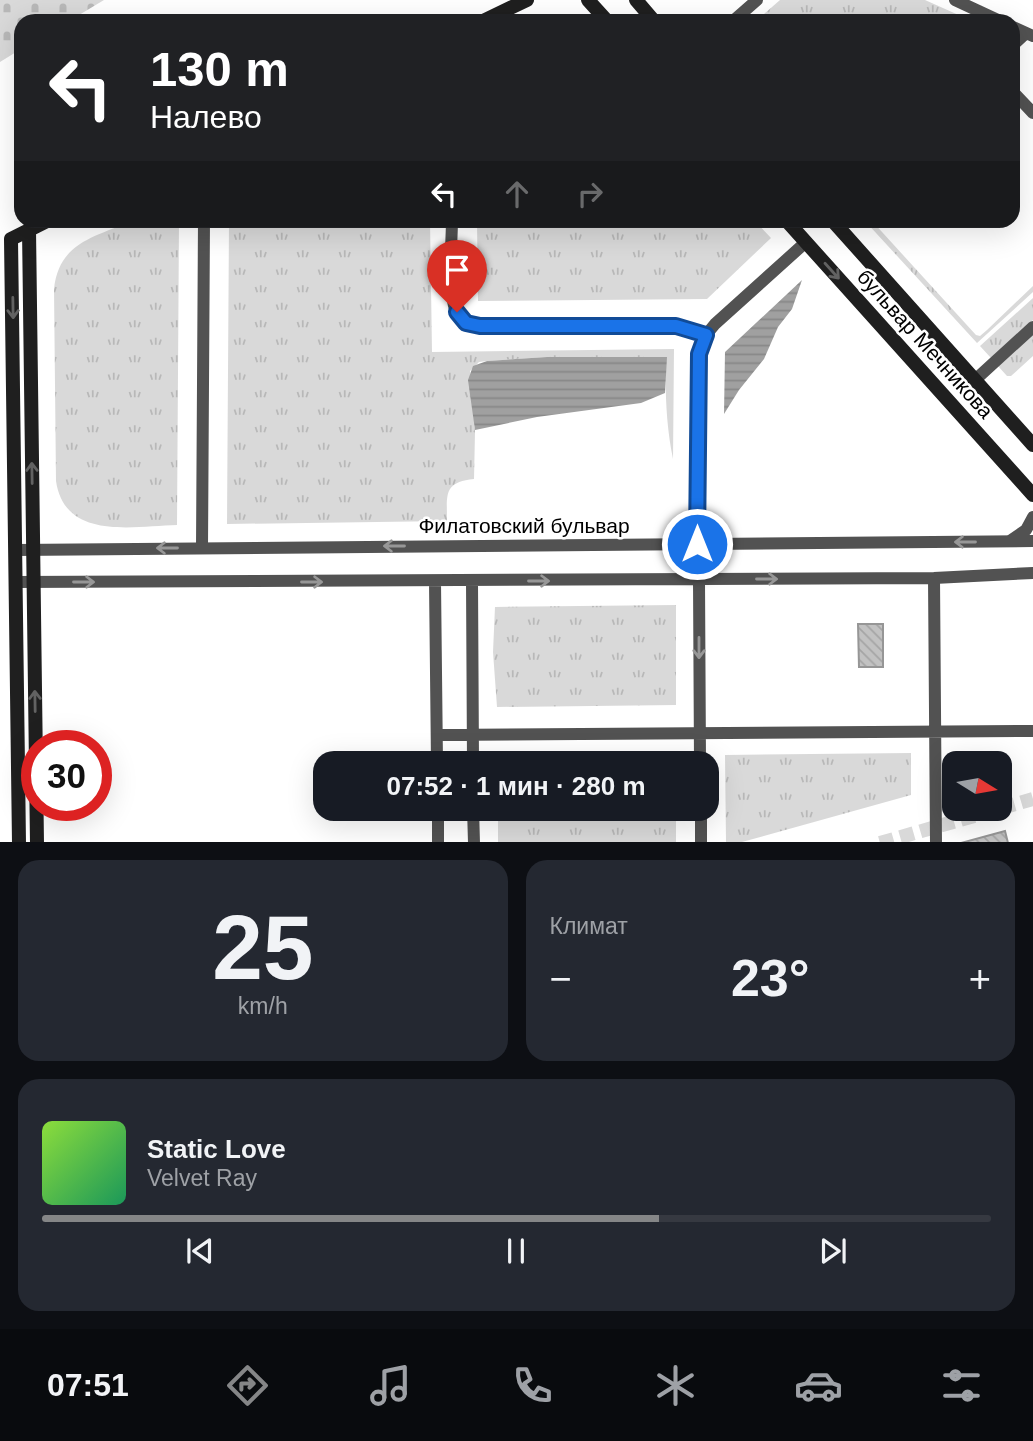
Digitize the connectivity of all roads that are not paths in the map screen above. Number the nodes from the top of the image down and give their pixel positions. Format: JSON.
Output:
{"nodes":[{"id":1,"x":527,"y":0,"type":"edge"},
{"id":2,"x":588,"y":0,"type":"edge"},
{"id":3,"x":636,"y":0,"type":"edge"},
{"id":4,"x":757,"y":0,"type":"edge"},
{"id":5,"x":955,"y":0,"type":"edge"},
{"id":6,"x":498,"y":14,"type":"edge"},
{"id":7,"x":601,"y":14,"type":"edge"},
{"id":8,"x":648,"y":14,"type":"edge"},
{"id":9,"x":741,"y":14,"type":"edge"},
{"id":10,"x":985,"y":14,"type":"edge"},
{"id":11,"x":1020,"y":99,"type":"edge"},
{"id":12,"x":1033,"y":113,"type":"edge"},
{"id":13,"x":204,"y":228,"type":"edge"},
{"id":14,"x":452,"y":228,"type":"edge"},
{"id":15,"x":793,"y":228,"type":"edge"},
{"id":16,"x":839,"y":228,"type":"edge"},
{"id":17,"x":29,"y":229,"type":"joint"},
{"id":18,"x":6,"y":241,"type":"edge"},
{"id":19,"x":806,"y":242,"type":"junction"},
{"id":20,"x":1033,"y":327,"type":"edge"},
{"id":21,"x":706,"y":335,"type":"junction"},
{"id":22,"x":975,"y":380,"type":"junction"},
{"id":23,"x":1033,"y":445,"type":"edge"},
{"id":24,"x":1033,"y":495,"type":"edge"},
{"id":25,"x":1033,"y":517,"type":"edge"},
{"id":26,"x":1008,"y":541,"type":"junction"},
{"id":27,"x":1033,"y":541,"type":"edge"},
{"id":28,"x":697,"y":544,"type":"junction"},
{"id":29,"x":202,"y":548,"type":"junction"},
{"id":30,"x":16,"y":550,"type":"junction"},
{"id":31,"x":33,"y":550,"type":"junction"},
{"id":32,"x":1033,"y":573,"type":"edge"},
{"id":33,"x":934,"y":578,"type":"junction"},
{"id":34,"x":699,"y":580,"type":"junction"},
{"id":35,"x":472,"y":581,"type":"junction"},
{"id":36,"x":16,"y":582,"type":"junction"},
{"id":37,"x":33,"y":582,"type":"junction"},
{"id":38,"x":435,"y":582,"type":"junction"},
{"id":39,"x":935,"y":731,"type":"junction"},
{"id":40,"x":1033,"y":731,"type":"edge"},
{"id":41,"x":700,"y":733,"type":"junction"},
{"id":42,"x":437,"y":735,"type":"junction"},
{"id":43,"x":473,"y":735,"type":"junction"},
{"id":44,"x":437,"y":751,"type":"edge"},
{"id":45,"x":473,"y":751,"type":"edge"},
{"id":46,"x":700,"y":751,"type":"edge"},
{"id":47,"x":438,"y":821,"type":"edge"},
{"id":48,"x":473,"y":821,"type":"edge"},
{"id":49,"x":701,"y":821,"type":"edge"},
{"id":50,"x":19,"y":842,"type":"edge"},
{"id":51,"x":37,"y":842,"type":"edge"},
{"id":52,"x":438,"y":842,"type":"edge"},
{"id":53,"x":474,"y":842,"type":"edge"},
{"id":54,"x":701,"y":842,"type":"edge"},
{"id":55,"x":936,"y":842,"type":"edge"}],
"edges":[{"from":1,"to":6,"type":"street"},
{"from":2,"to":7,"type":"street"},
{"from":3,"to":8,"type":"street"},
{"from":4,"to":9,"type":"street"},
{"from":5,"to":10,"type":"street"},
{"from":11,"to":12,"type":"street"},
{"from":13,"to":29,"type":"street"},
{"from":14,"to":21,"type":"street"},
{"from":15,"to":19,"type":"street","name":"бульвар Мечникова"},
{"from":16,"to":22,"type":"street","name":"бульвар Мечникова"},
{"from":17,"to":18,"type":"street"},
{"from":31,"to":17,"type":"street","one_way":true},
{"from":18,"to":30,"type":"street","one_way":true},
{"from":19,"to":21,"type":"street"},
{"from":19,"to":24,"type":"street","name":"бульвар Мечникова","one_way":true},
{"from":20,"to":22,"type":"street"},
{"from":21,"to":28,"type":"street"},
{"from":22,"to":23,"type":"street","name":"бульвар Мечникова"},
{"from":25,"to":26,"type":"street"},
{"from":26,"to":27,"type":"street","name":"Филатовский бульвар"},
{"from":26,"to":28,"type":"street","name":"Филатовский бульвар","one_way":true},
{"from":28,"to":29,"type":"street","name":"Филатовский бульвар","one_way":true},
{"from":29,"to":31,"type":"street","name":"Филатовский бульвар","one_way":true},
{"from":30,"to":31,"type":"street","name":"Филатовский бульвар"},
{"from":30,"to":36,"type":"street"},
{"from":31,"to":37,"type":"street"},
{"from":32,"to":33,"type":"street"},
{"from":34,"to":33,"type":"street","one_way":true},
{"from":33,"to":39,"type":"street"},
{"from":35,"to":34,"type":"street","one_way":true},
{"from":34,"to":41,"type":"street","one_way":true},
{"from":35,"to":38,"type":"street"},
{"from":35,"to":43,"type":"street"},
{"from":36,"to":37,"type":"street"},
{"from":36,"to":50,"type":"street"},
{"from":37,"to":38,"type":"street","one_way":true},
{"from":51,"to":37,"type":"street","one_way":true},
{"from":38,"to":42,"type":"street"},
{"from":39,"to":40,"type":"street"},
{"from":39,"to":41,"type":"street"},
{"from":39,"to":55,"type":"street"},
{"from":41,"to":43,"type":"street"},
{"from":41,"to":46,"type":"street"},
{"from":42,"to":43,"type":"street"},
{"from":42,"to":44,"type":"street"},
{"from":43,"to":45,"type":"street"},
{"from":47,"to":52,"type":"street"},
{"from":48,"to":53,"type":"street"},
{"from":49,"to":54,"type":"street"}]}
